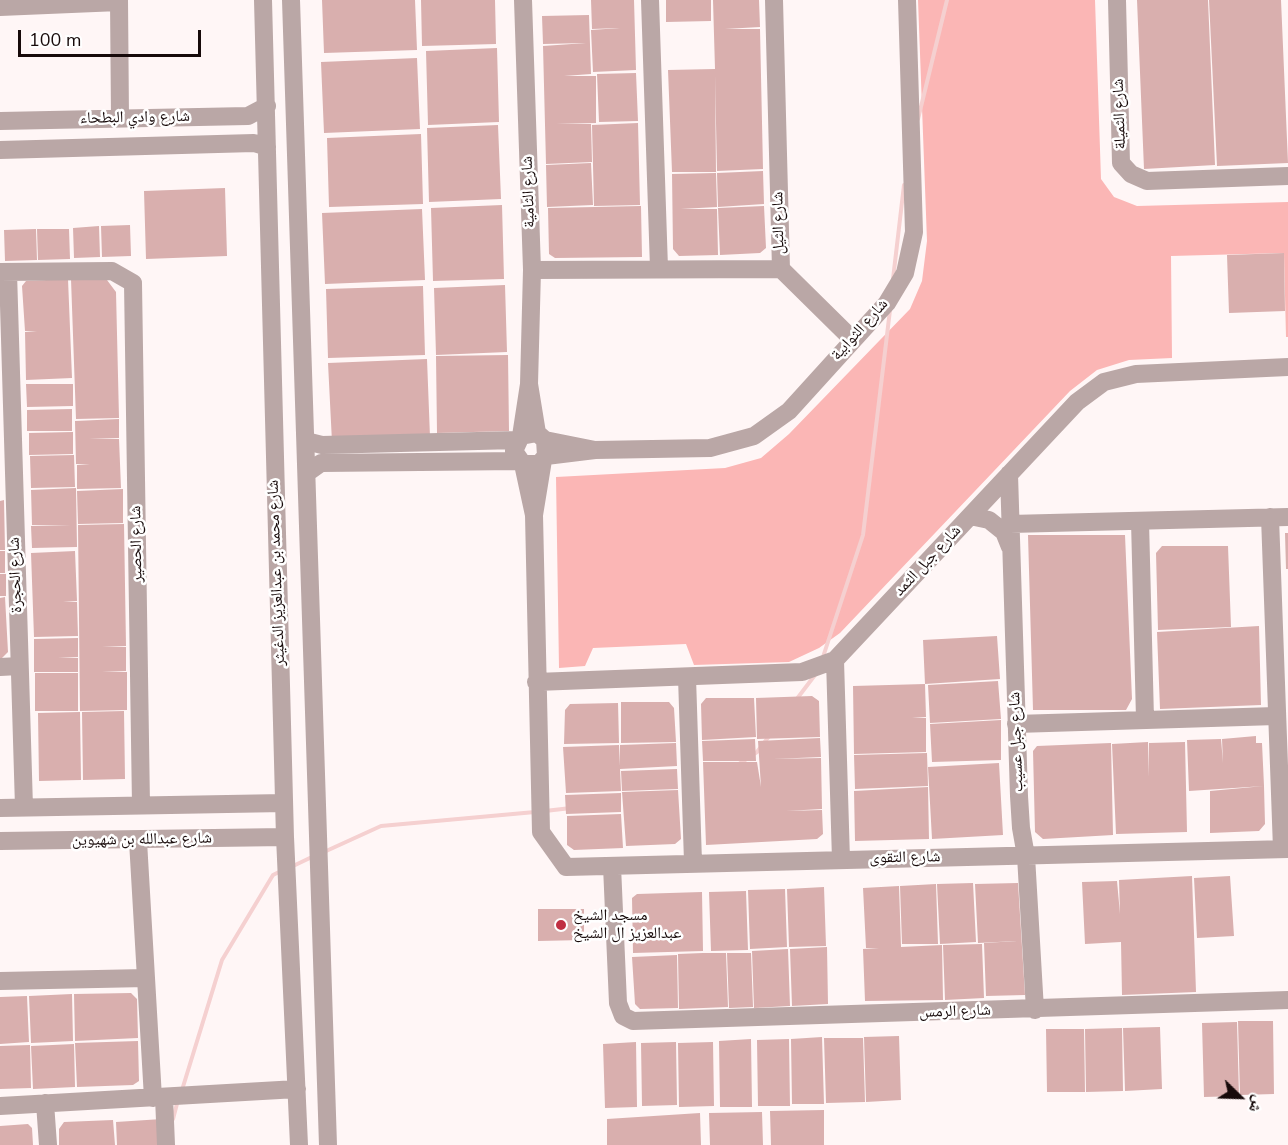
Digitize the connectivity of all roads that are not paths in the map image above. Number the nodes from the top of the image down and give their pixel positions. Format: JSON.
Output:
{"nodes":[{"id":1,"x":523,"y":0,"type":"edge"},
{"id":2,"x":650,"y":0,"type":"edge"},
{"id":3,"x":774,"y":0,"type":"edge"},
{"id":4,"x":907,"y":0,"type":"edge"},
{"id":5,"x":1117,"y":0,"type":"edge"},
{"id":6,"x":119,"y":1,"type":"edge"},
{"id":7,"x":0,"y":7,"type":"edge"},
{"id":8,"x":263,"y":8,"type":"edge"},
{"id":9,"x":292,"y":9,"type":"edge"},
{"id":10,"x":267,"y":106,"type":"junction"},
{"id":11,"x":120,"y":117,"type":"junction"},
{"id":12,"x":0,"y":121,"type":"edge"},
{"id":13,"x":267,"y":147,"type":"junction"},
{"id":14,"x":0,"y":150,"type":"edge"},
{"id":15,"x":1288,"y":176,"type":"edge"},
{"id":16,"x":659,"y":268,"type":"junction"},
{"id":17,"x":781,"y":269,"type":"junction"},
{"id":18,"x":532,"y":270,"type":"junction"},
{"id":19,"x":4,"y":272,"type":"edge"},
{"id":20,"x":303,"y":332,"type":"junction"},
{"id":21,"x":270,"y":333,"type":"junction"},
{"id":22,"x":852,"y":339,"type":"junction"},
{"id":23,"x":1288,"y":367,"type":"edge"},
{"id":24,"x":306,"y":441,"type":"junction"},
{"id":25,"x":526,"y":446,"type":"junction"},
{"id":26,"x":521,"y":462,"type":"junction"},
{"id":27,"x":307,"y":473,"type":"junction"},
{"id":28,"x":1009,"y":474,"type":"junction"},
{"id":29,"x":534,"y":515,"type":"junction"},
{"id":30,"x":969,"y":516,"type":"junction"},
{"id":31,"x":1279,"y":517,"type":"edge"},
{"id":32,"x":1140,"y":521,"type":"junction"},
{"id":33,"x":1010,"y":524,"type":"junction"},
{"id":34,"x":1010,"y":547,"type":"junction"},
{"id":35,"x":835,"y":660,"type":"junction"},
{"id":36,"x":19,"y":666,"type":"junction"},
{"id":37,"x":0,"y":667,"type":"edge"},
{"id":38,"x":687,"y":677,"type":"junction"},
{"id":39,"x":536,"y":682,"type":"junction"},
{"id":40,"x":1276,"y":716,"type":"junction"},
{"id":41,"x":1145,"y":719,"type":"junction"},
{"id":42,"x":1016,"y":724,"type":"junction"},
{"id":43,"x":284,"y":803,"type":"junction"},
{"id":44,"x":141,"y":805,"type":"junction"},
{"id":45,"x":0,"y":807,"type":"edge"},
{"id":46,"x":24,"y":807,"type":"junction"},
{"id":47,"x":285,"y":837,"type":"junction"},
{"id":48,"x":0,"y":841,"type":"edge"},
{"id":49,"x":138,"y":841,"type":"junction"},
{"id":50,"x":1285,"y":849,"type":"edge"},
{"id":51,"x":1026,"y":856,"type":"junction"},
{"id":52,"x":841,"y":860,"type":"junction"},
{"id":53,"x":693,"y":862,"type":"junction"},
{"id":54,"x":612,"y":866,"type":"junction"},
{"id":55,"x":146,"y":978,"type":"junction"},
{"id":56,"x":0,"y":981,"type":"edge"},
{"id":57,"x":1288,"y":1000,"type":"edge"},
{"id":58,"x":1035,"y":1010,"type":"junction"},
{"id":59,"x":297,"y":1089,"type":"junction"},
{"id":60,"x":158,"y":1097,"type":"junction"},
{"id":61,"x":45,"y":1103,"type":"junction"},
{"id":62,"x":0,"y":1106,"type":"edge"},
{"id":63,"x":48,"y":1145,"type":"edge"},
{"id":64,"x":166,"y":1145,"type":"edge"},
{"id":65,"x":299,"y":1145,"type":"edge"},
{"id":66,"x":328,"y":1145,"type":"edge"}],
"edges":[{"from":1,"to":18,"type":"street","name":"شارع الثامية"},
{"from":2,"to":16,"type":"street"},
{"from":3,"to":17,"type":"street","name":"شارع الثيل"},
{"from":4,"to":22,"type":"street","name":"شارع الثوابية"},
{"from":5,"to":15,"type":"street","name":"شارع الثميلة"},
{"from":6,"to":7,"type":"street"},
{"from":6,"to":11,"type":"street"},
{"from":8,"to":9,"type":"street"},
{"from":8,"to":10,"type":"street","name":"شارع محمد بن عبدالعزيز الدغيثر"},
{"from":9,"to":20,"type":"street","name":"شارع محمد بن عبدالعزيز الدغيثر"},
{"from":10,"to":11,"type":"street","name":"شارع وادي البطحاء"},
{"from":10,"to":13,"type":"street","name":"شارع محمد بن عبدالعزيز الدغيثر"},
{"from":11,"to":12,"type":"street","name":"شارع وادي البطحاء"},
{"from":13,"to":14,"type":"street","name":"شارع وادي البطحاء"},
{"from":13,"to":21,"type":"street","name":"شارع محمد بن عبدالعزيز الدغيثر"},
{"from":16,"to":17,"type":"street","name":"شارع الثيل"},
{"from":16,"to":18,"type":"street","name":"شارع الثيل"},
{"from":17,"to":22,"type":"street"},
{"from":18,"to":25,"type":"street","name":"شارع الثامية"},
{"from":19,"to":36,"type":"street","name":"شارع الحجرة"},
{"from":19,"to":44,"type":"street","name":"شارع الحصير"},
{"from":20,"to":21,"type":"street"},
{"from":20,"to":24,"type":"street","name":"شارع محمد بن عبدالعزيز الدغيثر"},
{"from":21,"to":43,"type":"street","name":"شارع محمد بن عبدالعزيز الدغيثر"},
{"from":22,"to":25,"type":"street","name":"شارع الثوابية"},
{"from":23,"to":28,"type":"street","name":"شارع جبل الثمد"},
{"from":24,"to":25,"type":"street"},
{"from":24,"to":27,"type":"street","name":"شارع محمد بن عبدالعزيز الدغيثر"},
{"from":25,"to":26,"type":"street"},
{"from":25,"to":26,"type":"street"},
{"from":25,"to":27,"type":"street"},
{"from":25,"to":29,"type":"street"},
{"from":26,"to":29,"type":"street"},
{"from":27,"to":66,"type":"street","name":"شارع محمد بن عبدالعزيز الدغيثر"},
{"from":28,"to":30,"type":"street","name":"شارع جبل الثمد"},
{"from":28,"to":33,"type":"street","name":"شارع جبل عسيب"},
{"from":29,"to":39,"type":"street"},
{"from":30,"to":34,"type":"street"},
{"from":30,"to":35,"type":"street","name":"شارع جبل الثمد"},
{"from":31,"to":32,"type":"street"},
{"from":31,"to":40,"type":"street"},
{"from":32,"to":33,"type":"street"},
{"from":32,"to":41,"type":"street"},
{"from":33,"to":34,"type":"street","name":"شارع جبل عسيب"},
{"from":34,"to":42,"type":"street","name":"شارع جبل عسيب"},
{"from":35,"to":38,"type":"street","name":"شارع جبل الثمد"},
{"from":35,"to":52,"type":"street"},
{"from":36,"to":37,"type":"street"},
{"from":36,"to":46,"type":"street","name":"شارع الحجرة"},
{"from":38,"to":39,"type":"street","name":"شارع جبل الثمد"},
{"from":38,"to":53,"type":"street"},
{"from":39,"to":54,"type":"street","name":"شارع التقوى"},
{"from":40,"to":41,"type":"street"},
{"from":40,"to":50,"type":"street"},
{"from":41,"to":42,"type":"street"},
{"from":42,"to":51,"type":"street","name":"شارع جبل عسيب"},
{"from":43,"to":44,"type":"street"},
{"from":43,"to":47,"type":"street","name":"شارع محمد بن عبدالعزيز الدغيثر"},
{"from":44,"to":46,"type":"street"},
{"from":45,"to":46,"type":"street"},
{"from":47,"to":49,"type":"street","name":"شارع عبدالله بن شهيوين"},
{"from":47,"to":59,"type":"street","name":"شارع محمد بن عبدالعزيز الدغيثر"},
{"from":48,"to":49,"type":"street","name":"شارع عبدالله بن شهيوين"},
{"from":49,"to":55,"type":"street"},
{"from":50,"to":51,"type":"street","name":"شارع التقوى"},
{"from":51,"to":52,"type":"street","name":"شارع التقوى"},
{"from":51,"to":58,"type":"street","name":"شارع جبل عسيب"},
{"from":52,"to":53,"type":"street","name":"شارع التقوى"},
{"from":53,"to":54,"type":"street","name":"شارع التقوى"},
{"from":54,"to":58,"type":"street","name":"شارع الرمس"},
{"from":55,"to":56,"type":"street"},
{"from":55,"to":60,"type":"street"},
{"from":57,"to":58,"type":"street","name":"شارع الرمس"},
{"from":59,"to":60,"type":"street"},
{"from":59,"to":65,"type":"street","name":"شارع محمد بن عبدالعزيز الدغيثر"},
{"from":60,"to":61,"type":"street"},
{"from":60,"to":64,"type":"street"},
{"from":61,"to":62,"type":"street"},
{"from":61,"to":63,"type":"street"}]}
